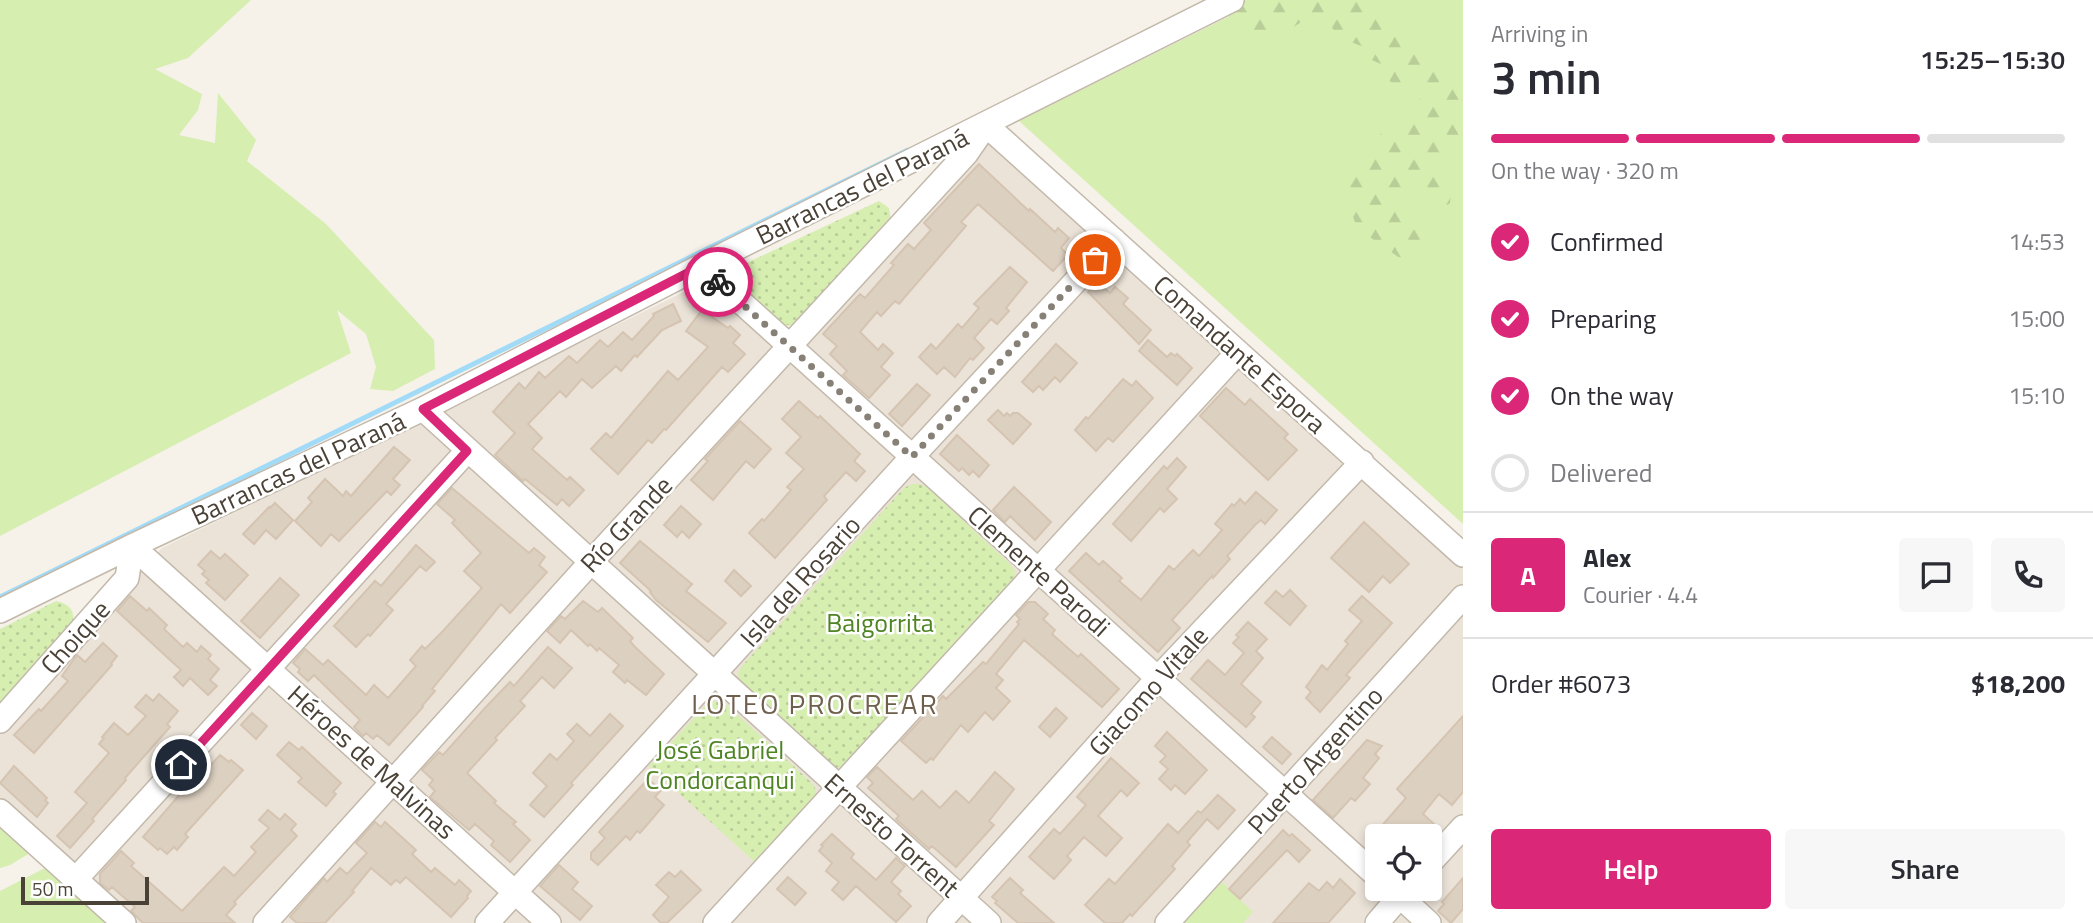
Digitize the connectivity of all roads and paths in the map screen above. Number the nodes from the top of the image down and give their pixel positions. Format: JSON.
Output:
{"nodes":[{"id":1,"x":1232,"y":0,"type":"edge"},
{"id":2,"x":986,"y":125,"type":"junction"},
{"id":3,"x":1114,"y":240,"type":"junction"},
{"id":4,"x":701,"y":266,"type":"junction"},
{"id":5,"x":789,"y":346,"type":"junction"},
{"id":6,"x":1238,"y":352,"type":"junction"},
{"id":7,"x":423,"y":409,"type":"junction"},
{"id":8,"x":467,"y":451,"type":"junction"},
{"id":9,"x":912,"y":457,"type":"junction"},
{"id":10,"x":1362,"y":462,"type":"junction"},
{"id":11,"x":132,"y":546,"type":"junction"},
{"id":12,"x":1463,"y":555,"type":"edge"},
{"id":13,"x":591,"y":562,"type":"junction"},
{"id":14,"x":1039,"y":571,"type":"junction"},
{"id":15,"x":1463,"y":597,"type":"edge"},
{"id":16,"x":0,"y":611,"type":"edge"},
{"id":17,"x":269,"y":670,"type":"junction"},
{"id":18,"x":715,"y":675,"type":"junction"},
{"id":19,"x":1157,"y":679,"type":"junction"},
{"id":20,"x":0,"y":721,"type":"edge"},
{"id":21,"x":393,"y":781,"type":"junction"},
{"id":22,"x":840,"y":787,"type":"junction"},
{"id":23,"x":1285,"y":793,"type":"junction"},
{"id":24,"x":0,"y":811,"type":"edge"},
{"id":25,"x":1463,"y":827,"type":"edge"},
{"id":26,"x":1442,"y":850,"type":"edge"},
{"id":27,"x":1365,"y":865,"type":"edge"},
{"id":28,"x":75,"y":880,"type":"junction"},
{"id":29,"x":516,"y":892,"type":"junction"},
{"id":30,"x":961,"y":898,"type":"junction"},
{"id":31,"x":1392,"y":901,"type":"edge"},
{"id":32,"x":1408,"y":901,"type":"edge"},
{"id":33,"x":124,"y":923,"type":"edge"},
{"id":34,"x":265,"y":923,"type":"edge"},
{"id":35,"x":487,"y":923,"type":"edge"},
{"id":36,"x":549,"y":923,"type":"edge"},
{"id":37,"x":715,"y":923,"type":"edge"},
{"id":38,"x":939,"y":923,"type":"edge"},
{"id":39,"x":989,"y":923,"type":"edge"},
{"id":40,"x":1167,"y":923,"type":"edge"},
{"id":41,"x":1377,"y":923,"type":"edge"},
{"id":42,"x":1429,"y":923,"type":"edge"}],
"edges":[{"from":1,"to":2,"type":"street","name":"Barrancas del Paraná"},
{"from":2,"to":3,"type":"street","name":"Comandante Espora"},
{"from":2,"to":4,"type":"street","name":"Barrancas del Paraná"},
{"from":2,"to":5,"type":"street","name":"Río Grande"},
{"from":3,"to":6,"type":"street","name":"Comandante Espora"},
{"from":3,"to":9,"type":"street","name":"Isla del Rosario"},
{"from":4,"to":5,"type":"street","name":"Clemente Parodi"},
{"from":4,"to":7,"type":"street","name":"Barrancas del Paraná"},
{"from":5,"to":9,"type":"street","name":"Clemente Parodi"},
{"from":5,"to":13,"type":"street","name":"Río Grande"},
{"from":6,"to":10,"type":"street","name":"Comandante Espora"},
{"from":6,"to":14,"type":"street"},
{"from":7,"to":8,"type":"street","name":"Ernesto Torrent"},
{"from":7,"to":11,"type":"street","name":"Barrancas del Paraná"},
{"from":8,"to":13,"type":"street","name":"Ernesto Torrent"},
{"from":8,"to":17,"type":"street"},
{"from":9,"to":14,"type":"street","name":"Clemente Parodi"},
{"from":9,"to":18,"type":"street","name":"Isla del Rosario"},
{"from":10,"to":12,"type":"street","name":"Comandante Espora"},
{"from":10,"to":19,"type":"street","name":"Giacomo Vitale"},
{"from":11,"to":16,"type":"street","name":"Barrancas del Paraná"},
{"from":11,"to":17,"type":"street","name":"Héroes de Malvinas"},
{"from":11,"to":20,"type":"street","name":"Choique"},
{"from":13,"to":18,"type":"street","name":"Ernesto Torrent"},
{"from":13,"to":21,"type":"street","name":"Río Grande"},
{"from":14,"to":19,"type":"street","name":"Clemente Parodi"},
{"from":14,"to":22,"type":"street"},
{"from":15,"to":23,"type":"street","name":"Puerto Argentino"},
{"from":17,"to":21,"type":"street","name":"Héroes de Malvinas"},
{"from":17,"to":28,"type":"street"},
{"from":18,"to":22,"type":"street","name":"Ernesto Torrent"},
{"from":18,"to":29,"type":"street","name":"Isla del Rosario"},
{"from":19,"to":23,"type":"street","name":"Clemente Parodi"},
{"from":19,"to":30,"type":"street","name":"Giacomo Vitale"},
{"from":21,"to":29,"type":"street","name":"Héroes de Malvinas"},
{"from":21,"to":34,"type":"street","name":"Río Grande"},
{"from":22,"to":30,"type":"street","name":"Ernesto Torrent"},
{"from":22,"to":37,"type":"street"},
{"from":23,"to":27,"type":"street","name":"Clemente Parodi"},
{"from":23,"to":40,"type":"street","name":"Puerto Argentino"},
{"from":24,"to":28,"type":"street"},
{"from":25,"to":26,"type":"street"},
{"from":28,"to":33,"type":"street"},
{"from":29,"to":35,"type":"street","name":"Isla del Rosario"},
{"from":29,"to":36,"type":"street","name":"Héroes de Malvinas"},
{"from":30,"to":38,"type":"street","name":"Giacomo Vitale"},
{"from":30,"to":39,"type":"street","name":"Ernesto Torrent"},
{"from":31,"to":41,"type":"street"},
{"from":32,"to":42,"type":"street"}]}
